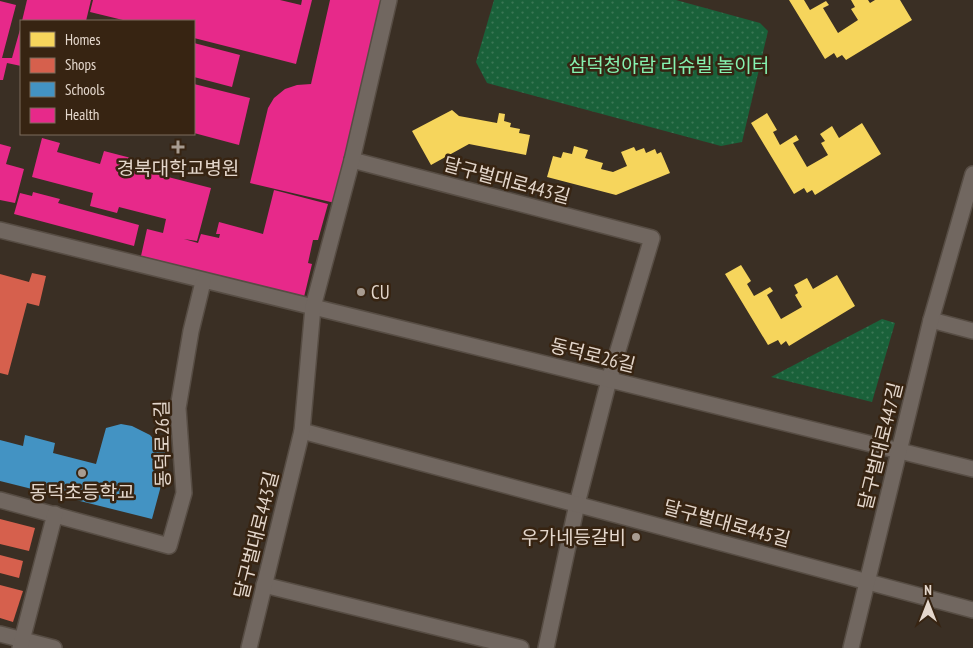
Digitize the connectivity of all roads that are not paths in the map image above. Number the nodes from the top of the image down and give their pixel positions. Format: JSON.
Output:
{"nodes":[{"id":1,"x":390,"y":0,"type":"edge"},
{"id":2,"x":352,"y":160,"type":"junction"},
{"id":3,"x":973,"y":174,"type":"edge"},
{"id":4,"x":970,"y":192,"type":"edge"},
{"id":5,"x":0,"y":230,"type":"edge"},
{"id":6,"x":203,"y":282,"type":"junction"},
{"id":7,"x":313,"y":307,"type":"junction"},
{"id":8,"x":931,"y":320,"type":"junction"},
{"id":9,"x":973,"y":331,"type":"edge"},
{"id":10,"x":609,"y":380,"type":"junction"},
{"id":11,"x":302,"y":431,"type":"junction"},
{"id":12,"x":900,"y":450,"type":"junction"},
{"id":13,"x":973,"y":469,"type":"edge"},
{"id":14,"x":0,"y":500,"type":"edge"},
{"id":15,"x":576,"y":504,"type":"junction"},
{"id":16,"x":55,"y":514,"type":"junction"},
{"id":17,"x":867,"y":582,"type":"junction"},
{"id":18,"x":264,"y":585,"type":"junction"},
{"id":19,"x":973,"y":610,"type":"edge"},
{"id":20,"x":0,"y":634,"type":"edge"},
{"id":21,"x":21,"y":644,"type":"edge"},
{"id":22,"x":54,"y":648,"type":"edge"},
{"id":23,"x":249,"y":648,"type":"edge"},
{"id":24,"x":520,"y":648,"type":"edge"},
{"id":25,"x":546,"y":648,"type":"edge"},
{"id":26,"x":850,"y":648,"type":"edge"}],
"edges":[{"from":1,"to":2,"type":"street","name":"달구벌대로443길"},
{"from":2,"to":7,"type":"street","name":"달구벌대로443길"},
{"from":2,"to":10,"type":"street","name":"달구벌대로443길"},
{"from":3,"to":4,"type":"street","name":"달구벌대로447길"},
{"from":4,"to":8,"type":"street","name":"달구벌대로447길"},
{"from":5,"to":6,"type":"street","name":"동덕로26길"},
{"from":6,"to":7,"type":"street","name":"동덕로26길"},
{"from":6,"to":16,"type":"street","name":"동덕로26길"},
{"from":7,"to":10,"type":"street","name":"동덕로26길"},
{"from":7,"to":11,"type":"street","name":"달구벌대로443길"},
{"from":8,"to":9,"type":"street"},
{"from":8,"to":12,"type":"street","name":"달구벌대로447길"},
{"from":10,"to":12,"type":"street","name":"동덕로26길"},
{"from":10,"to":15,"type":"street"},
{"from":11,"to":15,"type":"street"},
{"from":11,"to":18,"type":"street","name":"달구벌대로443길"},
{"from":12,"to":13,"type":"street","name":"동덕로26길"},
{"from":12,"to":17,"type":"street","name":"달구벌대로447길"},
{"from":14,"to":16,"type":"street"},
{"from":15,"to":17,"type":"street","name":"달구벌대로445길"},
{"from":15,"to":25,"type":"street"},
{"from":16,"to":21,"type":"street"},
{"from":17,"to":19,"type":"street"},
{"from":17,"to":26,"type":"street","name":"달구벌대로447길"},
{"from":18,"to":23,"type":"street","name":"달구벌대로443길"},
{"from":18,"to":24,"type":"street"},
{"from":20,"to":21,"type":"street"},
{"from":21,"to":22,"type":"street"}]}
